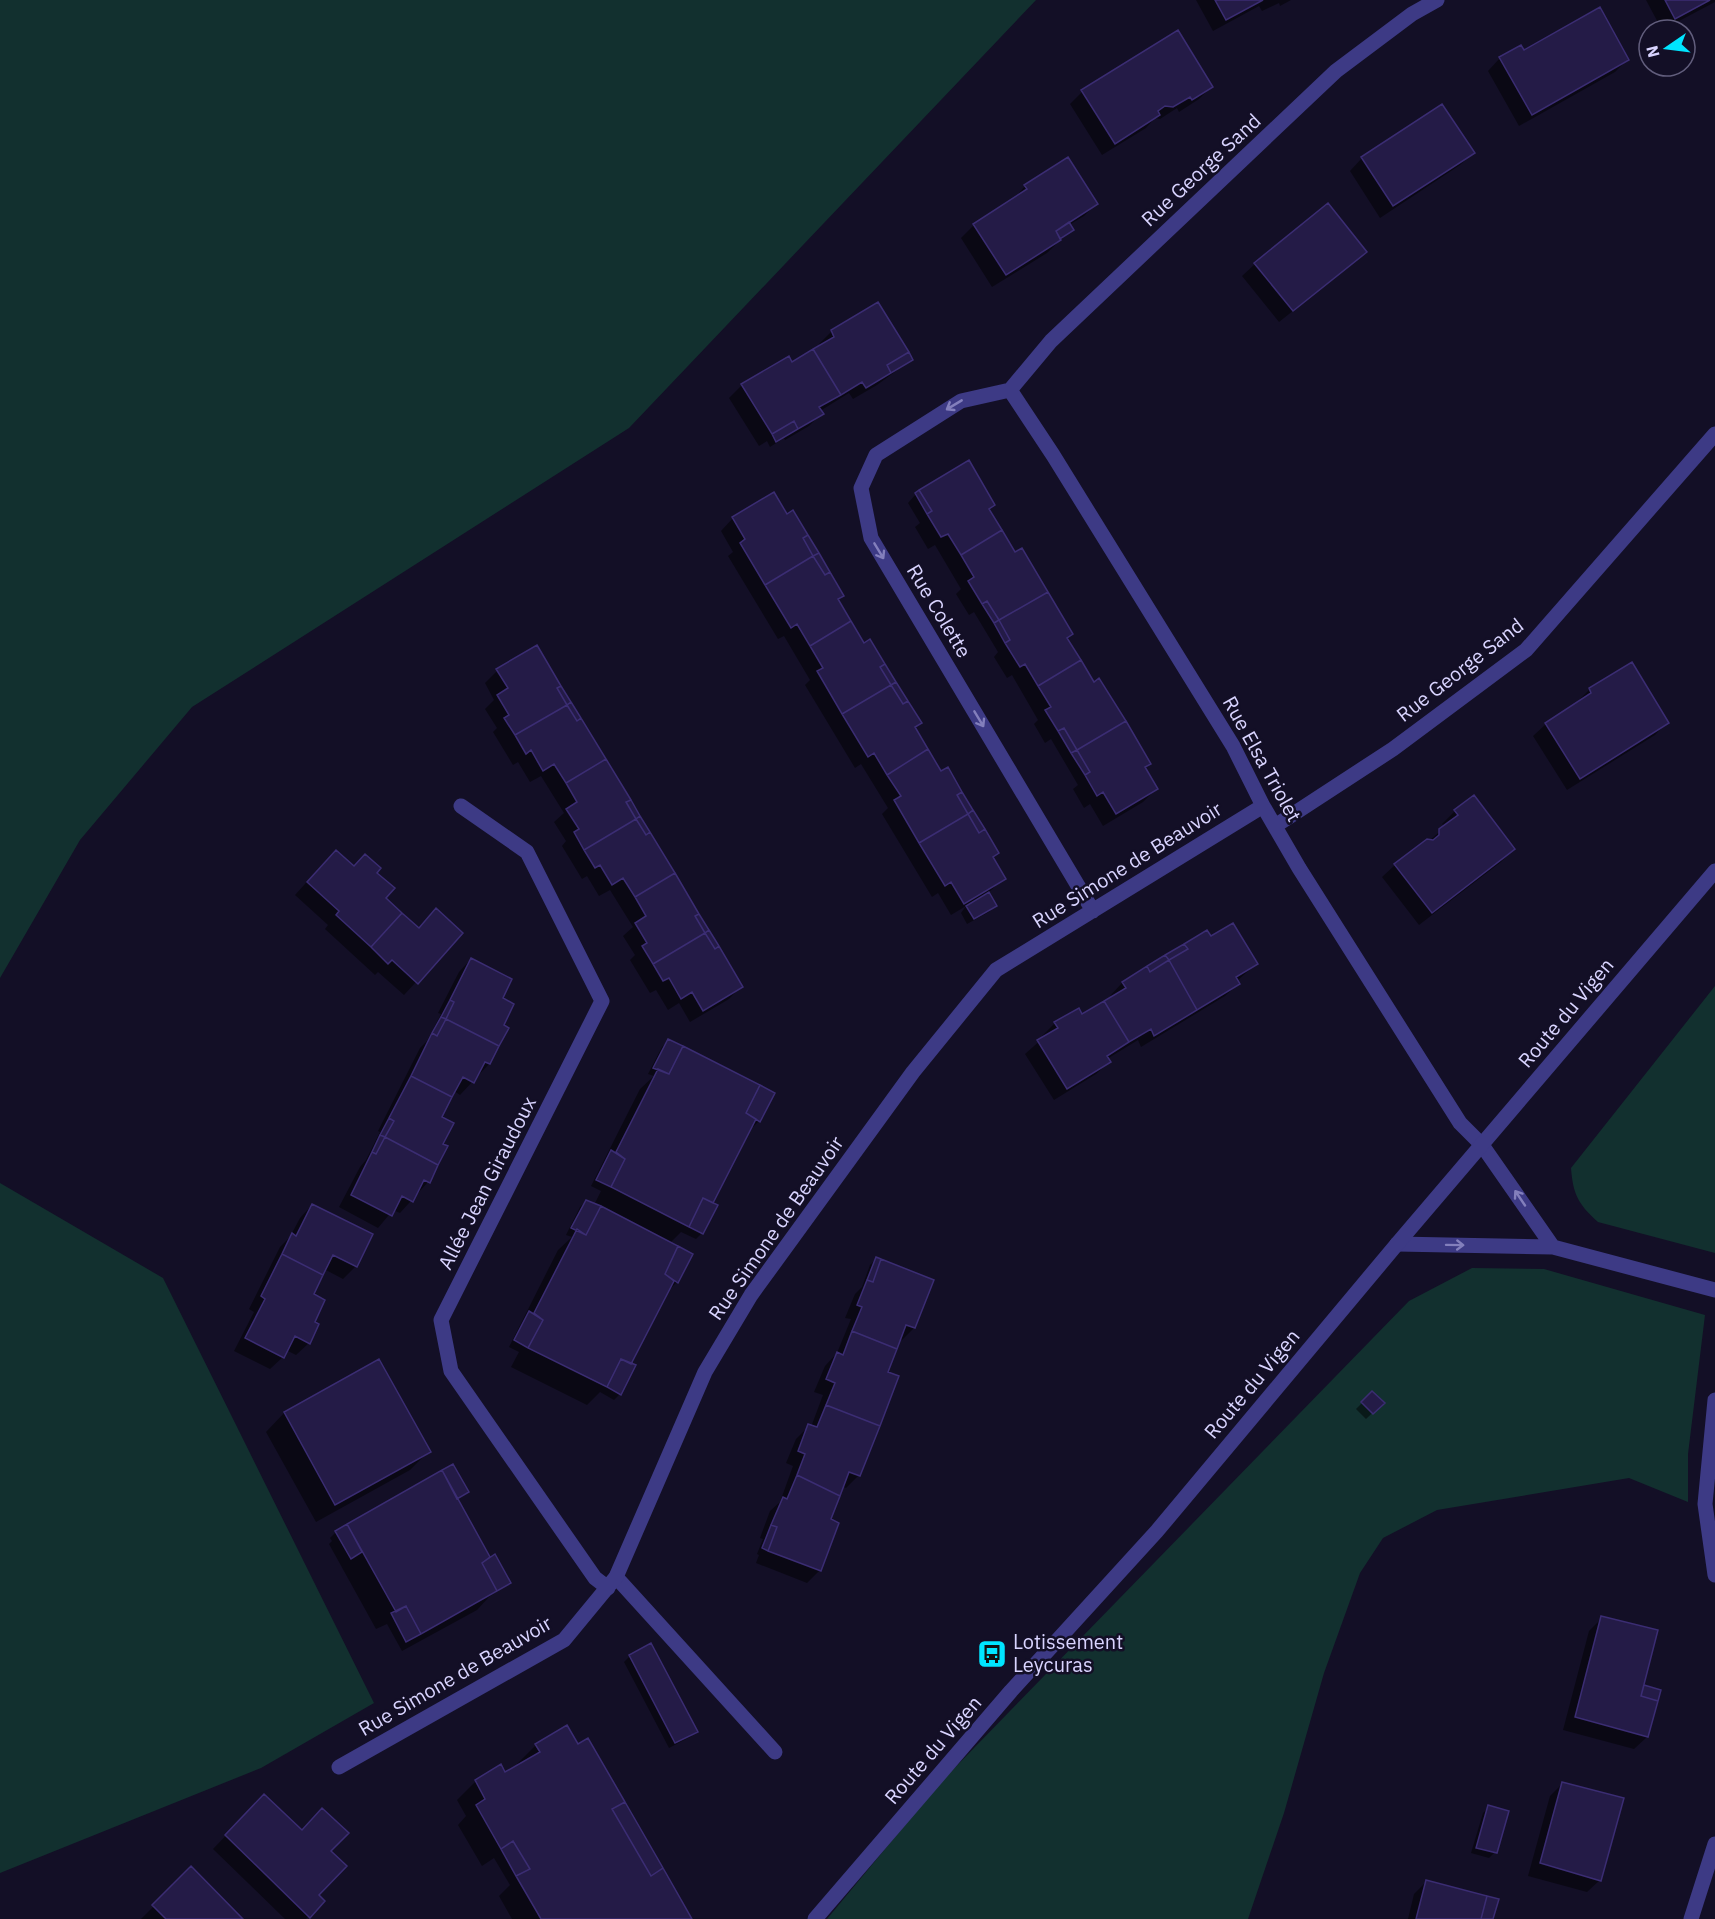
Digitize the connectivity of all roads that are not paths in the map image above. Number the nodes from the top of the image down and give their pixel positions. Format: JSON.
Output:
{"nodes":[{"id":1,"x":1437,"y":0,"type":"edge"},
{"id":2,"x":1010,"y":390,"type":"junction"},
{"id":3,"x":1715,"y":434,"type":"edge"},
{"id":4,"x":461,"y":806,"type":"dead end"},
{"id":5,"x":1263,"y":806,"type":"junction"},
{"id":6,"x":1275,"y":826,"type":"junction"},
{"id":7,"x":1715,"y":871,"type":"edge"},
{"id":8,"x":1093,"y":911,"type":"junction"},
{"id":9,"x":1482,"y":1144,"type":"junction"},
{"id":10,"x":1396,"y":1244,"type":"junction"},
{"id":11,"x":1553,"y":1247,"type":"junction"},
{"id":12,"x":1715,"y":1290,"type":"edge"},
{"id":13,"x":1715,"y":1400,"type":"edge"},
{"id":14,"x":1715,"y":1575,"type":"edge"},
{"id":15,"x":612,"y":1583,"type":"junction"},
{"id":16,"x":775,"y":1752,"type":"dead end"},
{"id":17,"x":339,"y":1767,"type":"dead end"},
{"id":18,"x":1715,"y":1844,"type":"edge"},
{"id":19,"x":815,"y":1919,"type":"edge"},
{"id":20,"x":1691,"y":1919,"type":"edge"}],
"edges":[{"from":1,"to":2,"type":"street","name":"Rue George Sand"},
{"from":2,"to":5,"type":"street","name":"Rue Elsa Triolet"},
{"from":2,"to":8,"type":"street","name":"Rue Colette","one_way":true},
{"from":3,"to":6,"type":"street","name":"Rue George Sand"},
{"from":4,"to":15,"type":"street","name":"Allée Jean Giraudoux"},
{"from":5,"to":6,"type":"street","name":"Rue Elsa Triolet"},
{"from":5,"to":8,"type":"street","name":"Rue Simone de Beauvoir"},
{"from":6,"to":9,"type":"street","name":"Rue Elsa Triolet"},
{"from":7,"to":9,"type":"street","name":"Route du Vigen"},
{"from":8,"to":15,"type":"street","name":"Rue Simone de Beauvoir"},
{"from":9,"to":10,"type":"street","name":"Route du Vigen"},
{"from":11,"to":9,"type":"street","name":"Rue Elsa Triolet","one_way":true},
{"from":10,"to":11,"type":"street","one_way":true},
{"from":10,"to":19,"type":"street","name":"Route du Vigen"},
{"from":11,"to":12,"type":"street"},
{"from":13,"to":14,"type":"street"},
{"from":15,"to":16,"type":"street"},
{"from":15,"to":17,"type":"street","name":"Rue Simone de Beauvoir"},
{"from":18,"to":20,"type":"street"}]}
